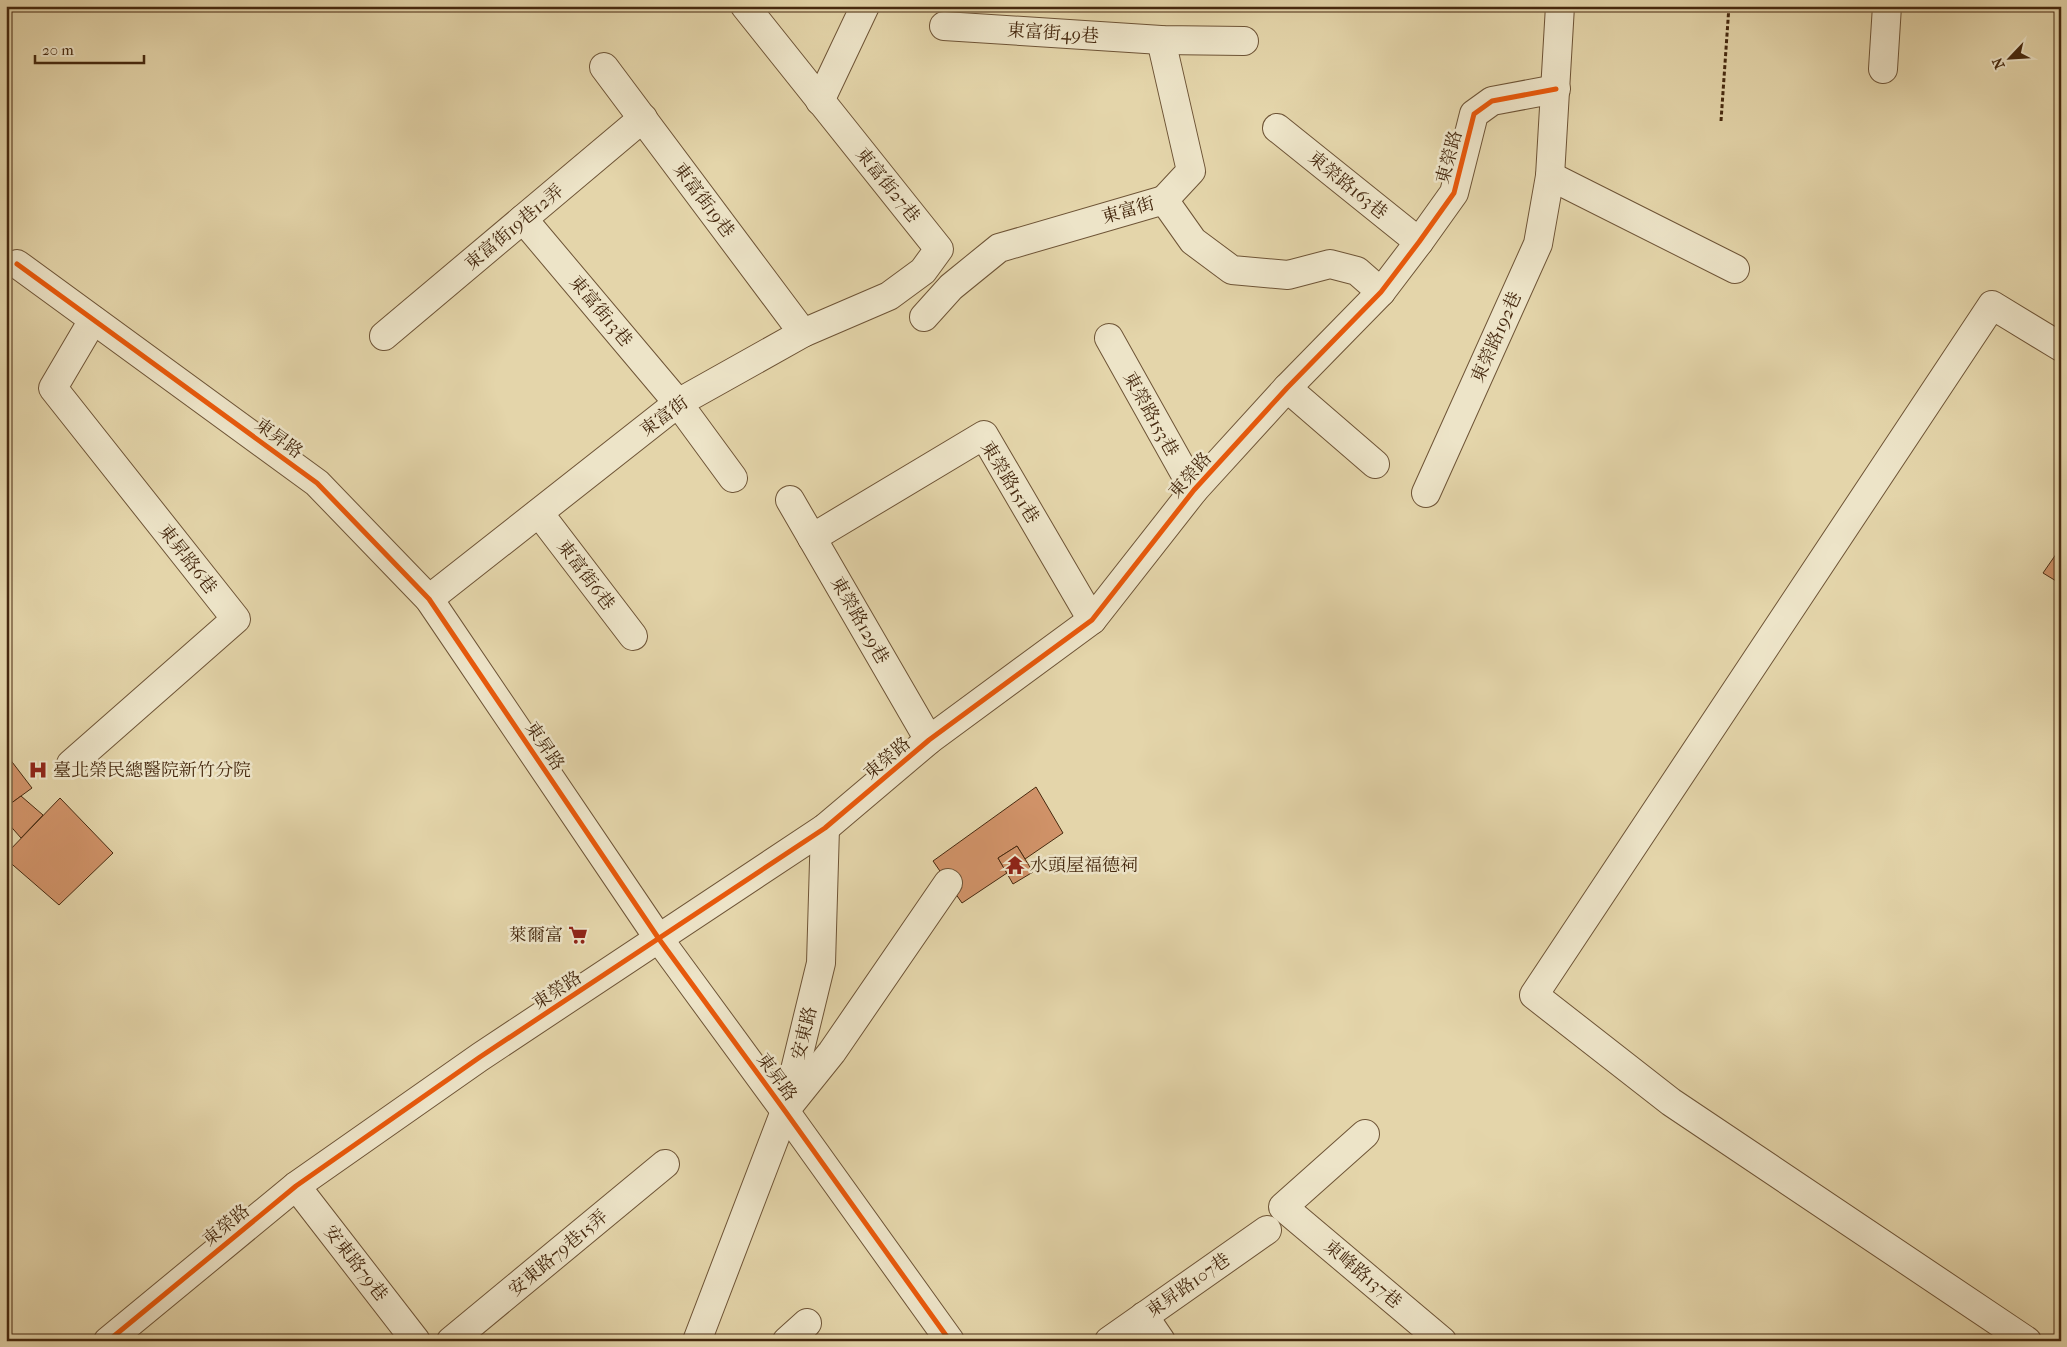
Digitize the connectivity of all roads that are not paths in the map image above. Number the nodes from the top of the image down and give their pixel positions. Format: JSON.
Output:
{"nodes":[{"id":1,"x":746,"y":6,"type":"edge"},
{"id":2,"x":865,"y":6,"type":"edge"},
{"id":3,"x":1560,"y":6,"type":"edge"},
{"id":4,"x":1887,"y":6,"type":"edge"},
{"id":5,"x":944,"y":26,"type":"dead end"},
{"id":6,"x":1162,"y":40,"type":"junction"},
{"id":7,"x":1244,"y":40,"type":"dead end"},
{"id":8,"x":604,"y":67,"type":"dead end"},
{"id":9,"x":1882,"y":69,"type":"dead end"},
{"id":10,"x":1556,"y":89,"type":"junction"},
{"id":11,"x":820,"y":101,"type":"junction"},
{"id":12,"x":643,"y":118,"type":"junction"},
{"id":13,"x":1277,"y":128,"type":"dead end"},
{"id":14,"x":1550,"y":176,"type":"junction"},
{"id":15,"x":1164,"y":200,"type":"junction"},
{"id":16,"x":523,"y":219,"type":"junction"},
{"id":17,"x":1419,"y":242,"type":"junction"},
{"id":18,"x":17,"y":264,"type":"dead end"},
{"id":19,"x":1735,"y":269,"type":"dead end"},
{"id":20,"x":923,"y":271,"type":"joint"},
{"id":21,"x":1381,"y":292,"type":"junction"},
{"id":22,"x":924,"y":317,"type":"dead end"},
{"id":23,"x":93,"y":320,"type":"junction"},
{"id":24,"x":803,"y":333,"type":"junction"},
{"id":25,"x":384,"y":336,"type":"dead end"},
{"id":26,"x":1109,"y":338,"type":"dead end"},
{"id":27,"x":2061,"y":348,"type":"edge"},
{"id":28,"x":1287,"y":388,"type":"junction"},
{"id":29,"x":678,"y":403,"type":"junction"},
{"id":30,"x":1375,"y":464,"type":"dead end"},
{"id":31,"x":733,"y":478,"type":"dead end"},
{"id":32,"x":1194,"y":490,"type":"junction"},
{"id":33,"x":1426,"y":494,"type":"dead end"},
{"id":34,"x":790,"y":500,"type":"dead end"},
{"id":35,"x":539,"y":513,"type":"junction"},
{"id":36,"x":812,"y":538,"type":"junction"},
{"id":37,"x":429,"y":599,"type":"junction"},
{"id":38,"x":1092,"y":620,"type":"junction"},
{"id":39,"x":633,"y":636,"type":"dead end"},
{"id":40,"x":929,"y":740,"type":"junction"},
{"id":41,"x":72,"y":764,"type":"dead end"},
{"id":42,"x":825,"y":828,"type":"junction"},
{"id":43,"x":948,"y":883,"type":"dead end"},
{"id":44,"x":659,"y":939,"type":"junction"},
{"id":45,"x":785,"y":1111,"type":"junction"},
{"id":46,"x":1365,"y":1134,"type":"dead end"},
{"id":47,"x":664,"y":1164,"type":"dead end"},
{"id":48,"x":296,"y":1186,"type":"junction"},
{"id":49,"x":1267,"y":1230,"type":"dead end"},
{"id":50,"x":1144,"y":1316,"type":"junction"},
{"id":51,"x":108,"y":1341,"type":"edge"},
{"id":52,"x":416,"y":1341,"type":"edge"},
{"id":53,"x":451,"y":1341,"type":"edge"},
{"id":54,"x":696,"y":1341,"type":"edge"},
{"id":55,"x":950,"y":1341,"type":"edge"},
{"id":56,"x":1109,"y":1341,"type":"edge"},
{"id":57,"x":1161,"y":1341,"type":"edge"},
{"id":58,"x":1442,"y":1341,"type":"edge"},
{"id":59,"x":2026,"y":1341,"type":"edge"}],
"edges":[{"from":1,"to":11,"type":"street","name":"東富街27巷"},
{"from":2,"to":11,"type":"street"},
{"from":3,"to":10,"type":"street"},
{"from":4,"to":9,"type":"street"},
{"from":5,"to":6,"type":"street","name":"東富街49巷"},
{"from":6,"to":7,"type":"street","name":"東富街49巷"},
{"from":6,"to":15,"type":"street"},
{"from":8,"to":12,"type":"street","name":"東富街19巷"},
{"from":10,"to":14,"type":"street","name":"東榮路192巷"},
{"from":10,"to":17,"type":"street","name":"東榮路"},
{"from":11,"to":20,"type":"street","name":"東富街27巷"},
{"from":12,"to":16,"type":"street","name":"東富街19巷12弄"},
{"from":12,"to":24,"type":"street","name":"東富街19巷"},
{"from":13,"to":17,"type":"street","name":"東榮路163巷"},
{"from":14,"to":19,"type":"street"},
{"from":14,"to":33,"type":"street","name":"東榮路192巷"},
{"from":15,"to":21,"type":"street","name":"東富街"},
{"from":15,"to":22,"type":"street","name":"東富街"},
{"from":16,"to":25,"type":"street","name":"東富街19巷12弄"},
{"from":16,"to":29,"type":"street","name":"東富街13巷"},
{"from":17,"to":21,"type":"street","name":"東榮路"},
{"from":18,"to":23,"type":"street","name":"東昇路"},
{"from":20,"to":24,"type":"street","name":"東富街"},
{"from":21,"to":28,"type":"street","name":"東榮路"},
{"from":23,"to":37,"type":"street","name":"東昇路"},
{"from":23,"to":41,"type":"street","name":"東昇路6巷"},
{"from":24,"to":29,"type":"street","name":"東富街"},
{"from":26,"to":32,"type":"street","name":"東榮路153巷"},
{"from":27,"to":59,"type":"street"},
{"from":28,"to":30,"type":"street"},
{"from":28,"to":32,"type":"street","name":"東榮路"},
{"from":29,"to":31,"type":"street","name":"東富街13巷"},
{"from":29,"to":35,"type":"street","name":"東富街"},
{"from":32,"to":38,"type":"street","name":"東榮路"},
{"from":34,"to":36,"type":"street","name":"東榮路129巷"},
{"from":35,"to":37,"type":"street","name":"東富街"},
{"from":35,"to":39,"type":"street","name":"東富街6巷"},
{"from":36,"to":38,"type":"street","name":"東榮路151巷"},
{"from":36,"to":40,"type":"street","name":"東榮路129巷"},
{"from":37,"to":44,"type":"street","name":"東昇路"},
{"from":38,"to":40,"type":"street","name":"東榮路"},
{"from":40,"to":42,"type":"street","name":"東榮路"},
{"from":42,"to":44,"type":"street","name":"東榮路"},
{"from":42,"to":45,"type":"street","name":"安東路"},
{"from":43,"to":45,"type":"street"},
{"from":44,"to":45,"type":"street","name":"東昇路"},
{"from":44,"to":48,"type":"street","name":"東榮路"},
{"from":45,"to":54,"type":"street","name":"安東路"},
{"from":45,"to":55,"type":"street","name":"東昇路"},
{"from":46,"to":58,"type":"street","name":"東峰路137巷"},
{"from":47,"to":53,"type":"street","name":"安東路79巷15弄"},
{"from":48,"to":51,"type":"street","name":"東榮路"},
{"from":48,"to":52,"type":"street","name":"安東路79巷"},
{"from":49,"to":50,"type":"street","name":"東昇路107巷"},
{"from":50,"to":56,"type":"street","name":"東昇路107巷"},
{"from":50,"to":57,"type":"street"}]}
